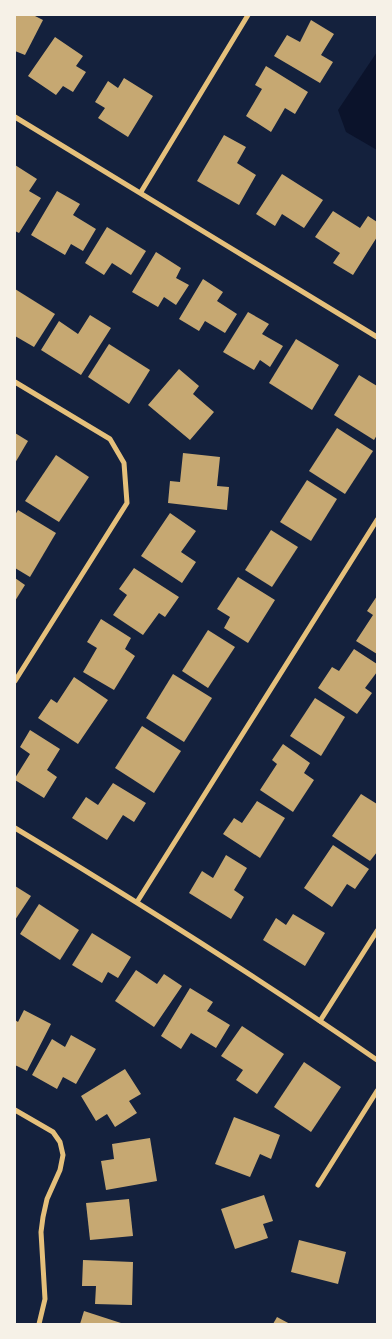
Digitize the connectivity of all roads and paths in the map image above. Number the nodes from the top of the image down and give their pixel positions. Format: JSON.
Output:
{"nodes":[{"id":1,"x":248,"y":15,"type":"edge"},
{"id":2,"x":15,"y":116,"type":"edge"},
{"id":3,"x":141,"y":192,"type":"junction"},
{"id":4,"x":377,"y":337,"type":"edge"},
{"id":5,"x":15,"y":382,"type":"edge"},
{"id":6,"x":377,"y":520,"type":"edge"},
{"id":7,"x":15,"y":681,"type":"edge"},
{"id":8,"x":15,"y":828,"type":"edge"},
{"id":9,"x":137,"y":902,"type":"junction"},
{"id":10,"x":377,"y":931,"type":"edge"},
{"id":11,"x":320,"y":1021,"type":"junction"},
{"id":12,"x":377,"y":1060,"type":"edge"},
{"id":13,"x":377,"y":1091,"type":"edge"},
{"id":14,"x":15,"y":1110,"type":"edge"},
{"id":15,"x":318,"y":1185,"type":"dead end"},
{"id":16,"x":39,"y":1324,"type":"edge"}],
"edges":[{"from":1,"to":3,"type":"street"},
{"from":2,"to":3,"type":"street"},
{"from":3,"to":4,"type":"street"},
{"from":5,"to":7,"type":"street"},
{"from":6,"to":9,"type":"street"},
{"from":8,"to":9,"type":"street"},
{"from":9,"to":11,"type":"street"},
{"from":10,"to":11,"type":"street"},
{"from":11,"to":12,"type":"street"},
{"from":13,"to":15,"type":"street"},
{"from":14,"to":16,"type":"street"}]}
